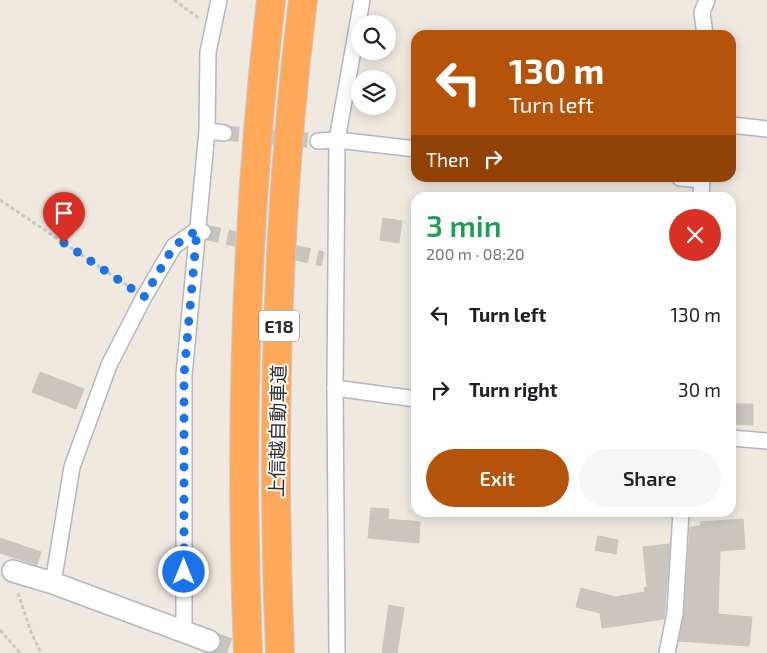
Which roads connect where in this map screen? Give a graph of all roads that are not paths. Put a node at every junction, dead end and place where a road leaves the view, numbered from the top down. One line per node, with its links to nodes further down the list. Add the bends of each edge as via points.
1 (219, 0): 9 (street, via 208,52)
2 (271, 0): 24 (highway, 上信越自動車道 / E18, via 259,127 247,329 244,516)
3 (303, 0): 25 (highway, 上信越自動車道 / E18, via 289,130 279,331 276,516)
4 (362, 0): 11 (street)
5 (706, 0): 6 (street, via 702,12)
6 (704, 30)
7 (736, 126): 8 (street)
8 (767, 129)
9 (207, 131): 10 (street); 14 (street)
10 (224, 133)
11 (337, 140): 12 (street); 13 (street); 15 (street, via 329,261)
12 (318, 142)
13 (411, 148)
14 (201, 231): 21 (street, via 174,246 109,365 72,467); 22 (street, via 184,375)
15 (335, 388): 16 (street); 26 (street)
16 (411, 397)
17 (736, 438): 18 (street)
18 (767, 441)
19 (681, 517): 27 (street, via 676,613)
20 (6, 569): 21 (street)
21 (53, 583): 22 (street)
22 (184, 631): 23 (street)
23 (209, 641)
24 (248, 653)
25 (280, 653)
26 (337, 653)
27 (666, 653)

